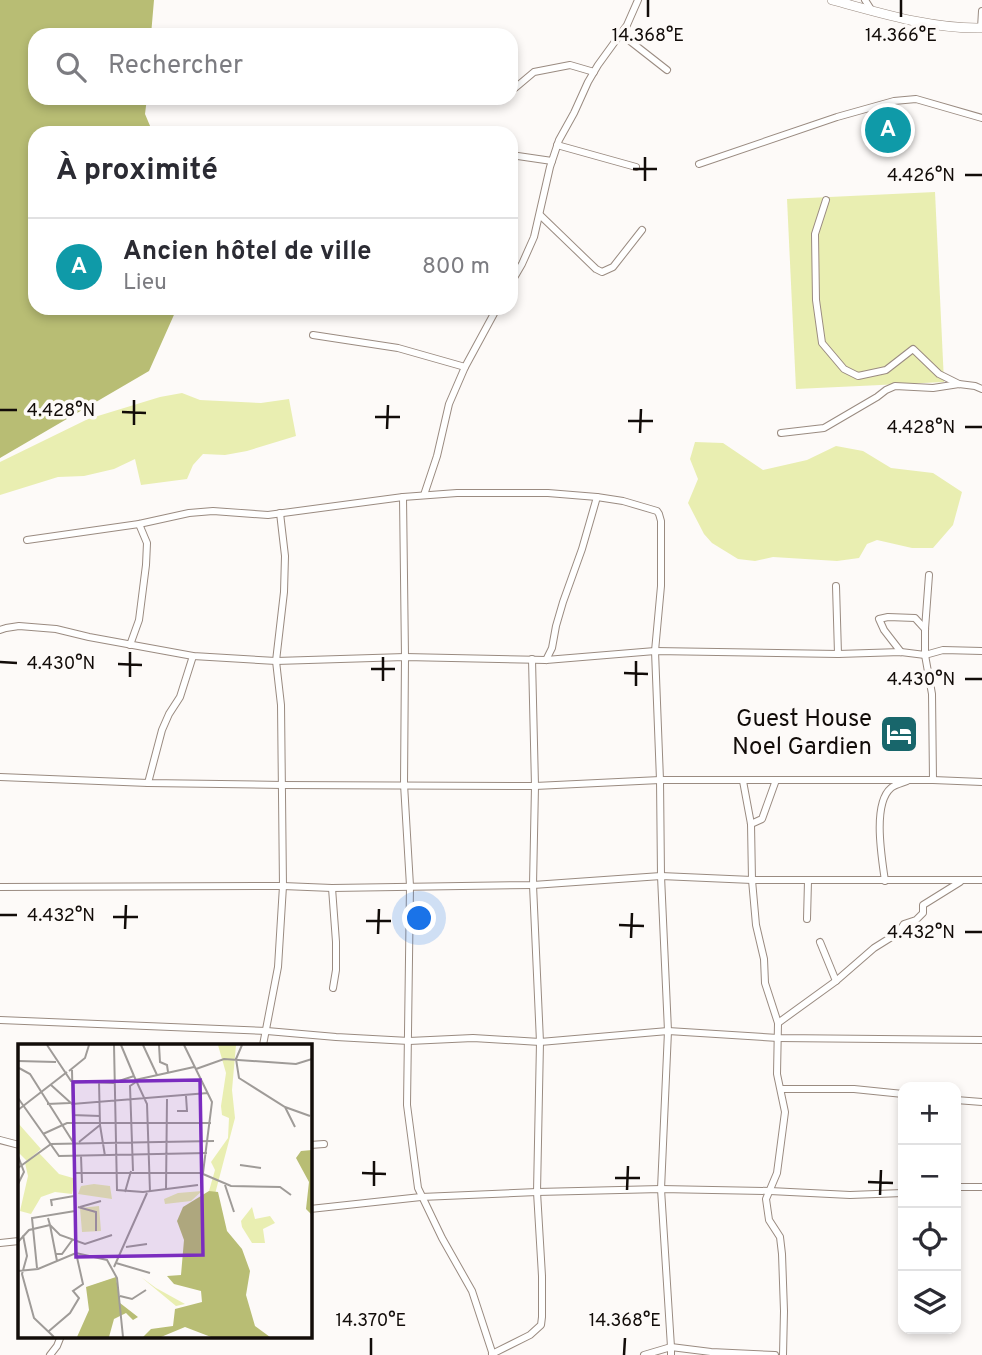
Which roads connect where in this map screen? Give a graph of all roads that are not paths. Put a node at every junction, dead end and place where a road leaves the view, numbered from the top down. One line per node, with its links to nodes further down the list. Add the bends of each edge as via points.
1 (638, 0): 7 (street)
2 (832, 0): 4 (main road)
3 (865, 0): 4 (street)
4 (872, 11): 6 (main road)
5 (982, 11): 6 (street)
6 (981, 28)
7 (621, 34): 8 (street); 9 (street)
8 (667, 70)
9 (594, 72): 10 (street, via 570,65 558,67 534,72); 12 (street)
10 (518, 85)
11 (982, 118): 15 (street, via 916,99 894,101)
12 (557, 145): 14 (street); 16 (street)
13 (518, 156): 14 (street)
14 (552, 161): 18 (street)
15 (699, 164)
16 (636, 167)
17 (826, 200): 24 (street, via 816,234 816,300 827,350 844,369 858,376 886,370 913,349 939,374)
18 (540, 215): 19 (street, via 602,272 613,267); 20 (street)
19 (642, 230)
20 (518, 271)
21 (493, 315): 23 (street)
22 (313, 335): 23 (street, via 398,348)
23 (465, 367): 27 (street, via 445,415)
24 (959, 384): 25 (street); 26 (street, via 891,387 824,428)
25 (982, 388)
26 (781, 433)
27 (424, 495): 28 (street); 29 (street)
28 (403, 497): 30 (street); 44 (street)
29 (597, 497): 38 (street, via 659,514 661,586); 46 (street)
30 (280, 513): 31 (street, via 213,511); 47 (street, via 285,556)
31 (139, 524): 32 (street); 37 (street, via 147,543 146,565 139,620)
32 (27, 540)
33 (929, 575): 35 (street)
34 (836, 586): 41 (street)
35 (925, 629): 40 (street, via 915,618 879,619); 42 (street)
36 (0, 630): 37 (street, via 19,626 56,629)
37 (130, 645): 43 (street)
38 (655, 651): 41 (street); 46 (street); 49 (street)
39 (982, 651): 42 (street)
40 (901, 652): 41 (street); 42 (street)
41 (838, 654)
42 (925, 654): 52 (street, via 932,694)
43 (193, 656): 47 (street); 54 (street, via 180,697 162,730)
44 (405, 657): 45 (street); 47 (street); 57 (street)
45 (531, 659): 46 (street); 58 (street)
46 (546, 660)
47 (276, 662): 56 (street)
48 (0, 777): 54 (street)
49 (660, 780): 53 (street); 58 (street); 60 (street)
50 (776, 780): 51 (street); 53 (street); 59 (street, via 762,820)
51 (910, 780): 52 (street); 64 (street, via 891,788 881,804)
52 (933, 780): 55 (street)
53 (743, 781): 59 (street)
54 (148, 782): 56 (street)
55 (982, 782)
56 (283, 785): 57 (street); 67 (street)
57 (404, 785): 58 (street); 68 (street)
58 (535, 786): 66 (street)
59 (751, 824): 61 (street)
60 (661, 877): 61 (street); 66 (street); 78 (street)
61 (752, 880): 63 (street); 76 (street, via 765,983)
62 (982, 880): 65 (street)
63 (808, 881): 64 (street); 71 (street)
64 (885, 881): 65 (street)
65 (961, 881): 73 (street, via 923,905 916,920 904,923 898,933)
66 (533, 885): 68 (street); 82 (street)
67 (282, 886): 69 (street); 70 (street); 77 (street, via 278,967)
68 (410, 886): 70 (street); 81 (street)
69 (0, 887)
70 (332, 888): 74 (street)
71 (807, 919)
72 (820, 942): 73 (street)
73 (836, 981): 76 (street)
74 (333, 988)
75 (0, 1020): 77 (street)
76 (778, 1024): 79 (street)
77 (267, 1031): 81 (street); 83 (street)
78 (668, 1031): 79 (street); 82 (street); 94 (street)
79 (778, 1038): 80 (street); 84 (street)
80 (982, 1040)
81 (409, 1041): 82 (street); 98 (street, via 407,1105)
82 (540, 1042): 96 (street)
83 (262, 1044)
84 (780, 1089): 85 (street); 95 (street, via 785,1112 777,1173)
85 (898, 1093)
86 (961, 1100): 87 (street)
87 (982, 1101)
88 (0, 1140): 91 (street)
89 (312, 1144): 90 (street)
90 (324, 1144)
91 (18, 1145)
92 (982, 1186): 93 (street)
93 (961, 1187)
94 (661, 1189): 95 (street); 96 (street); 103 (street)
95 (770, 1191): 97 (street); 109 (street, via 766,1199 769,1220 780,1237 782,1254)
96 (537, 1192): 98 (street); 104 (street, via 541,1325)
97 (898, 1193)
98 (421, 1197): 99 (street); 104 (street, via 472,1291)
99 (312, 1209)
100 (18, 1241): 101 (street)
101 (0, 1243)
102 (60, 1338): 105 (street)
103 (671, 1347): 106 (street); 107 (street); 108 (street)
104 (493, 1354)
105 (50, 1355)
106 (644, 1355)
107 (670, 1355)
108 (775, 1355)
109 (783, 1355)

